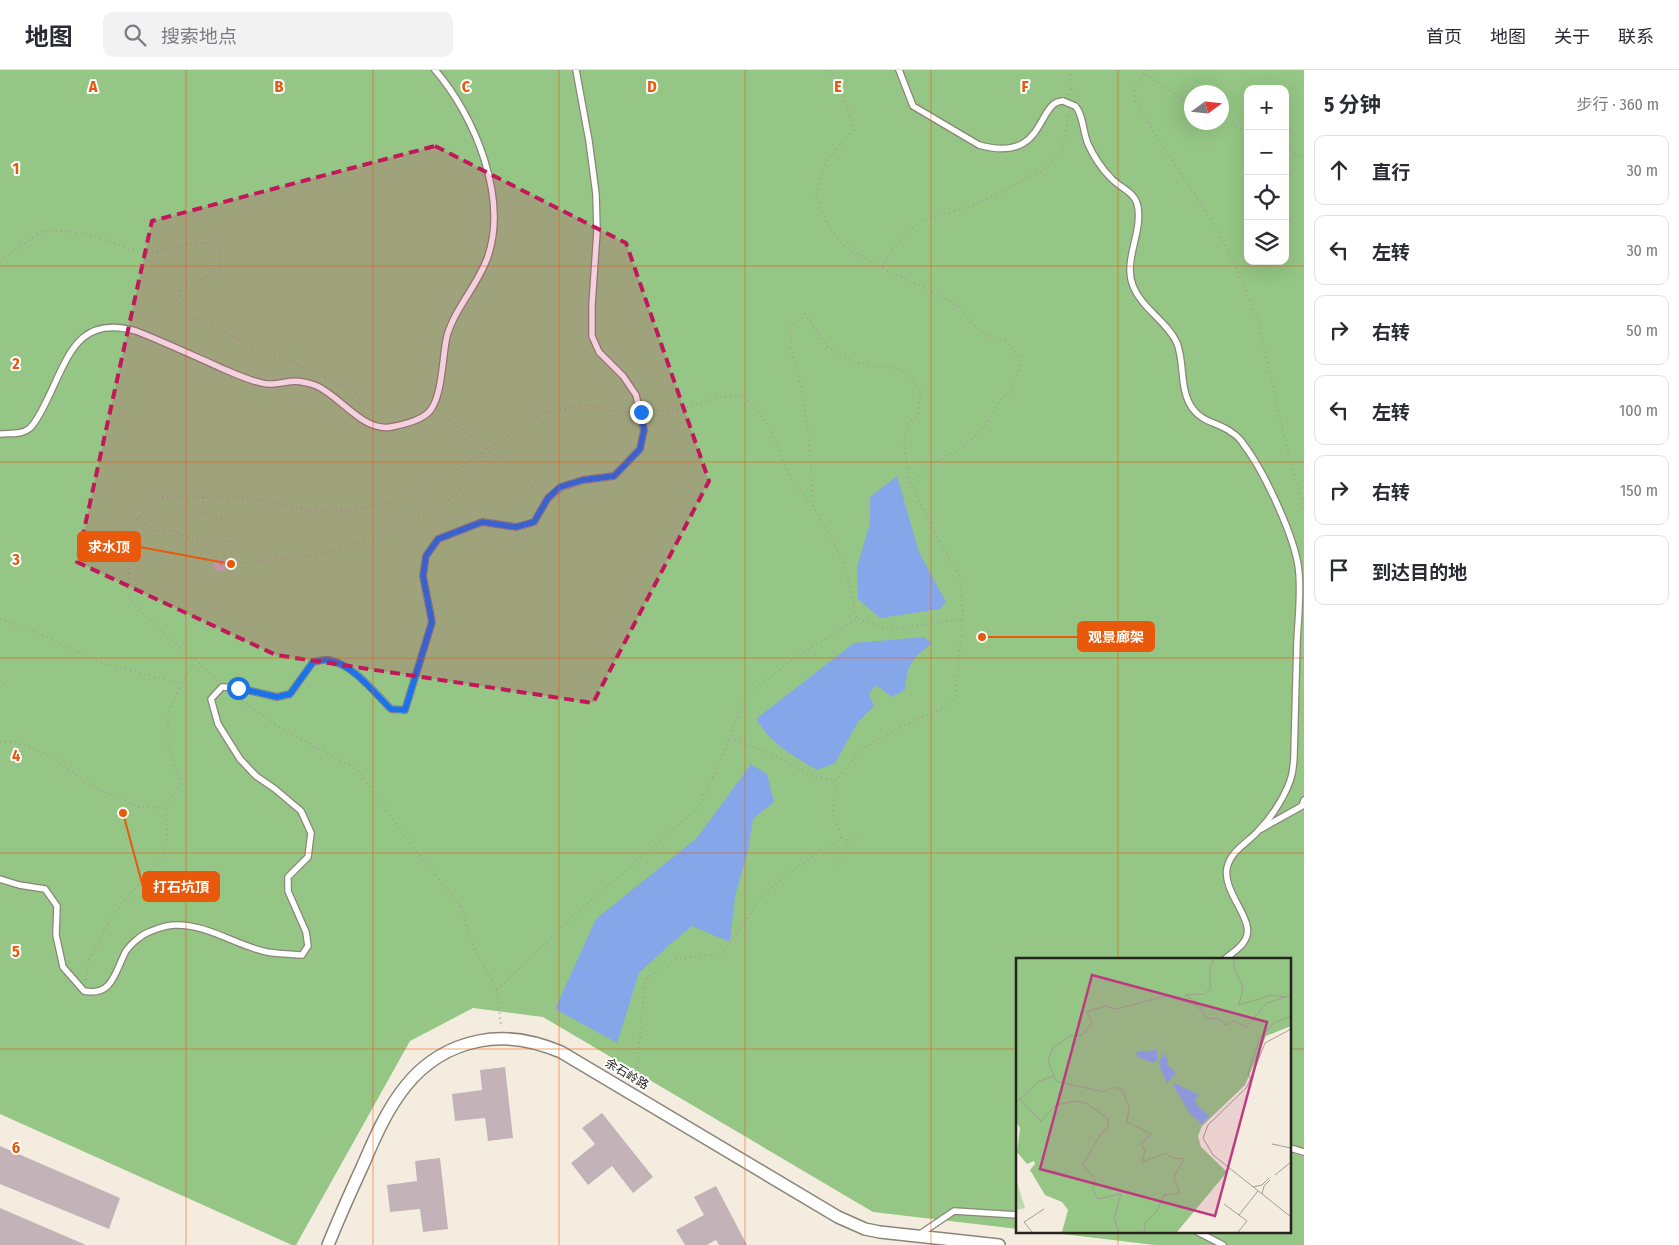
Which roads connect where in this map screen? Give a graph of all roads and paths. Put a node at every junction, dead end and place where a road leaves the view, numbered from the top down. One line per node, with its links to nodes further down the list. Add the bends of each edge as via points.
1 (435, 70): 17 (lane, via 462,107 477,138 492,195 494,232 481,273 450,326)
2 (576, 70): 23 (lane, via 596,194 592,336 598,352 623,376 636,395 644,430 640,449 614,476 560,487)
3 (829, 70): 16 (path, via 844,94 853,130 826,161 816,194 830,229 842,244)
4 (899, 70): 8 (lane, via 913,106 979,145 991,148 1013,148 1023,144 1052,104)
5 (1071, 70): 8 (path)
6 (1147, 70): 7 (path)
7 (1145, 74): 9 (path); 25 (path, via 1134,87 1135,99 1216,228 1258,320)
8 (1066, 100): 10 (lane, bridge)
9 (1184, 101)
10 (1072, 107): 16 (path, via 1060,153 1042,171 974,205 922,221 892,250); 41 (lane, via 1080,114 1087,144 1098,163 1130,193 1137,204 1139,215 1130,263 1133,286 1144,305 1176,342 1187,398 1198,415 1231,431 1245,446 1262,474 1288,531 1298,566 1292,774 1287,790)
11 (1229, 124): 12 (path)
12 (1244, 130)
13 (1289, 150): 14 (path)
14 (1304, 157)
15 (0, 261): 18 (path, via 41,232 85,234 143,254 194,242 209,243 221,253 219,269 185,284 176,300 194,318 352,391)
16 (882, 267): 21 (path, via 960,307 986,335 1005,341 1018,355 1021,367 1012,388 999,402 988,423 964,446)
17 (434, 406): 18 (lane, via 422,417); 20 (path)
18 (391, 427): 19 (lane, via 368,423 315,385 296,382 263,384 136,331 106,326 89,332 76,344 29,428)
19 (0, 434)
20 (487, 450): 23 (path); 28 (path, via 467,482 445,505 384,535 324,554)
21 (910, 482): 24 (path, via 904,445 907,425 918,414 921,389 904,372 856,362 828,348 805,314 790,328 790,338 808,432); 31 (path, via 960,577)
22 (204, 497): 28 (path, via 203,513 221,519 231,534)
23 (548, 498): 49 (lane, via 534,522 516,527 482,522 438,539 426,556 423,576 432,622 405,710 391,709 361,678 328,660 313,662 290,694 277,697 222,687 211,699 218,724 240,759 256,776 301,811 311,833 308,857 288,877 288,891 306,932 308,946 302,955 267,952 205,929 174,925 147,932 127,949 115,976 104,990)
24 (813, 506)
25 (1304, 510)
26 (138, 518): 28 (path, via 156,531 173,530 202,540)
27 (844, 562): 30 (path)
28 (221, 565)
29 (0, 619): 34 (path, via 97,661)
30 (857, 619): 31 (path, via 892,629); 36 (path, via 792,660 754,689 739,711)
31 (963, 619): 38 (path, via 955,697 949,705 862,749)
32 (197, 661): 34 (path)
33 (0, 680): 35 (path, via 4,683)
34 (180, 684): 40 (path, via 168,714 168,745 182,784)
35 (0, 685)
36 (729, 738): 38 (path, via 774,754 810,776); 48 (path, via 696,810 582,908)
37 (0, 742): 40 (path, via 16,742 50,756 88,784 140,807)
38 (836, 780): 42 (path, via 833,816)
39 (1304, 800): 41 (lane, via 1302,806)
40 (166, 808): 49 (path, via 164,854 114,914 90,960)
41 (1259, 830): 47 (lane, via 1237,849 1227,868 1228,886 1248,932 1242,944)
42 (842, 837): 44 (path); 50 (path, via 762,896 722,953 676,959 645,980)
43 (861, 837): 44 (path)
44 (849, 842): 45 (path)
45 (837, 866)
46 (0, 879): 49 (lane, via 45,889 56,906 56,935 63,967)
47 (1226, 958)
48 (496, 990)
49 (84, 992)
50 (636, 1095): 53 (street, 余石岭路, via 838,1217 865,1228); 54 (street, 余石岭路, via 561,1052 532,1042 487,1040 456,1047 416,1074 395,1100)
51 (1016, 1215): 53 (lane, via 954,1211)
52 (1198, 1232): 56 (lane)
53 (918, 1236): 55 (street, 余石岭路)
54 (328, 1245)
55 (999, 1245)
56 (1223, 1245)

